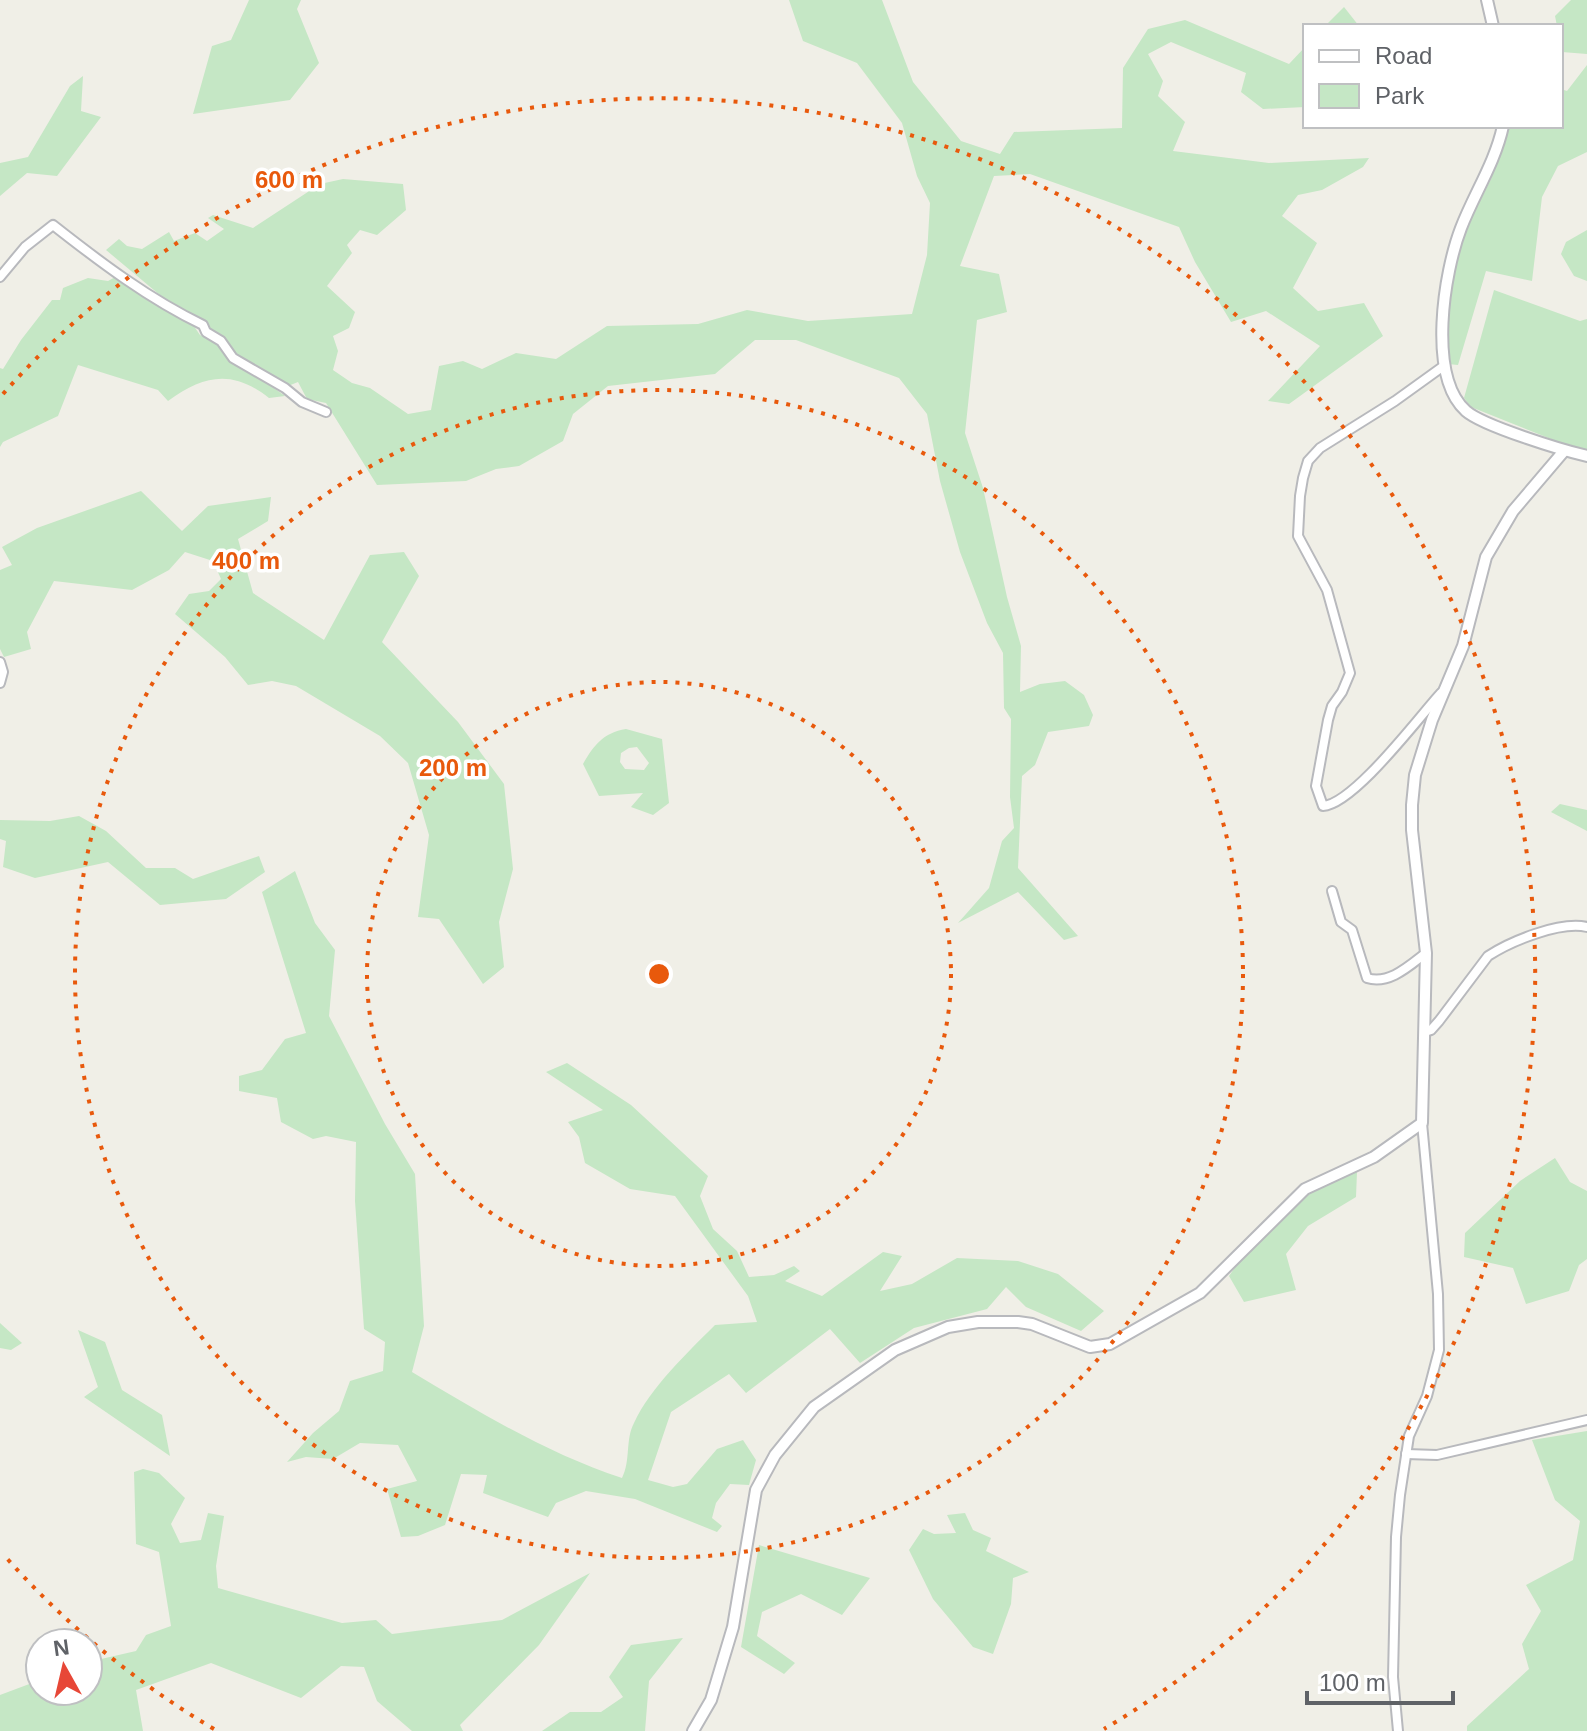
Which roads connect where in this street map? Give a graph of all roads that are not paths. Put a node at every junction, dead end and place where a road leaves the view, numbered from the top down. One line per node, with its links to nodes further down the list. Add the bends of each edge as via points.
1 (1487, 0): 2 (street)
2 (1493, 24)
3 (1502, 128): 5 (street, via 1448,269)
4 (0, 277): 6 (street, via 53,225 147,293 203,325 233,358)
5 (1445, 365): 7 (street, via 1465,411); 11 (street, via 1320,448 1308,461 1303,478 1298,536 1327,590 1350,673 1328,720 1316,786 1323,806 1380,764)
6 (326, 412)
7 (1564, 451): 8 (street); 11 (street, via 1495,537 1463,646)
8 (1587, 456)
9 (0, 662): 10 (street)
10 (0, 683)
11 (1444, 690): 14 (street, via 1422,748 1413,791 1412,830)
12 (1332, 891): 14 (street, via 1367,978 1393,976)
13 (1587, 927): 15 (street, via 1548,931 1499,948)
14 (1426, 953): 15 (street)
15 (1425, 1032): 16 (street)
16 (1422, 1123): 18 (street, via 1439,1350); 19 (street, via 1374,1157 1305,1189 1200,1293 1110,1344 1090,1347 1018,1322 948,1327 895,1350 814,1407 775,1455 756,1490 733,1627 708,1705)
17 (1587, 1420): 18 (street, via 1447,1454)
18 (1406, 1454): 20 (street, via 1396,1537 1393,1677)
19 (693, 1731)
20 (1398, 1731)

